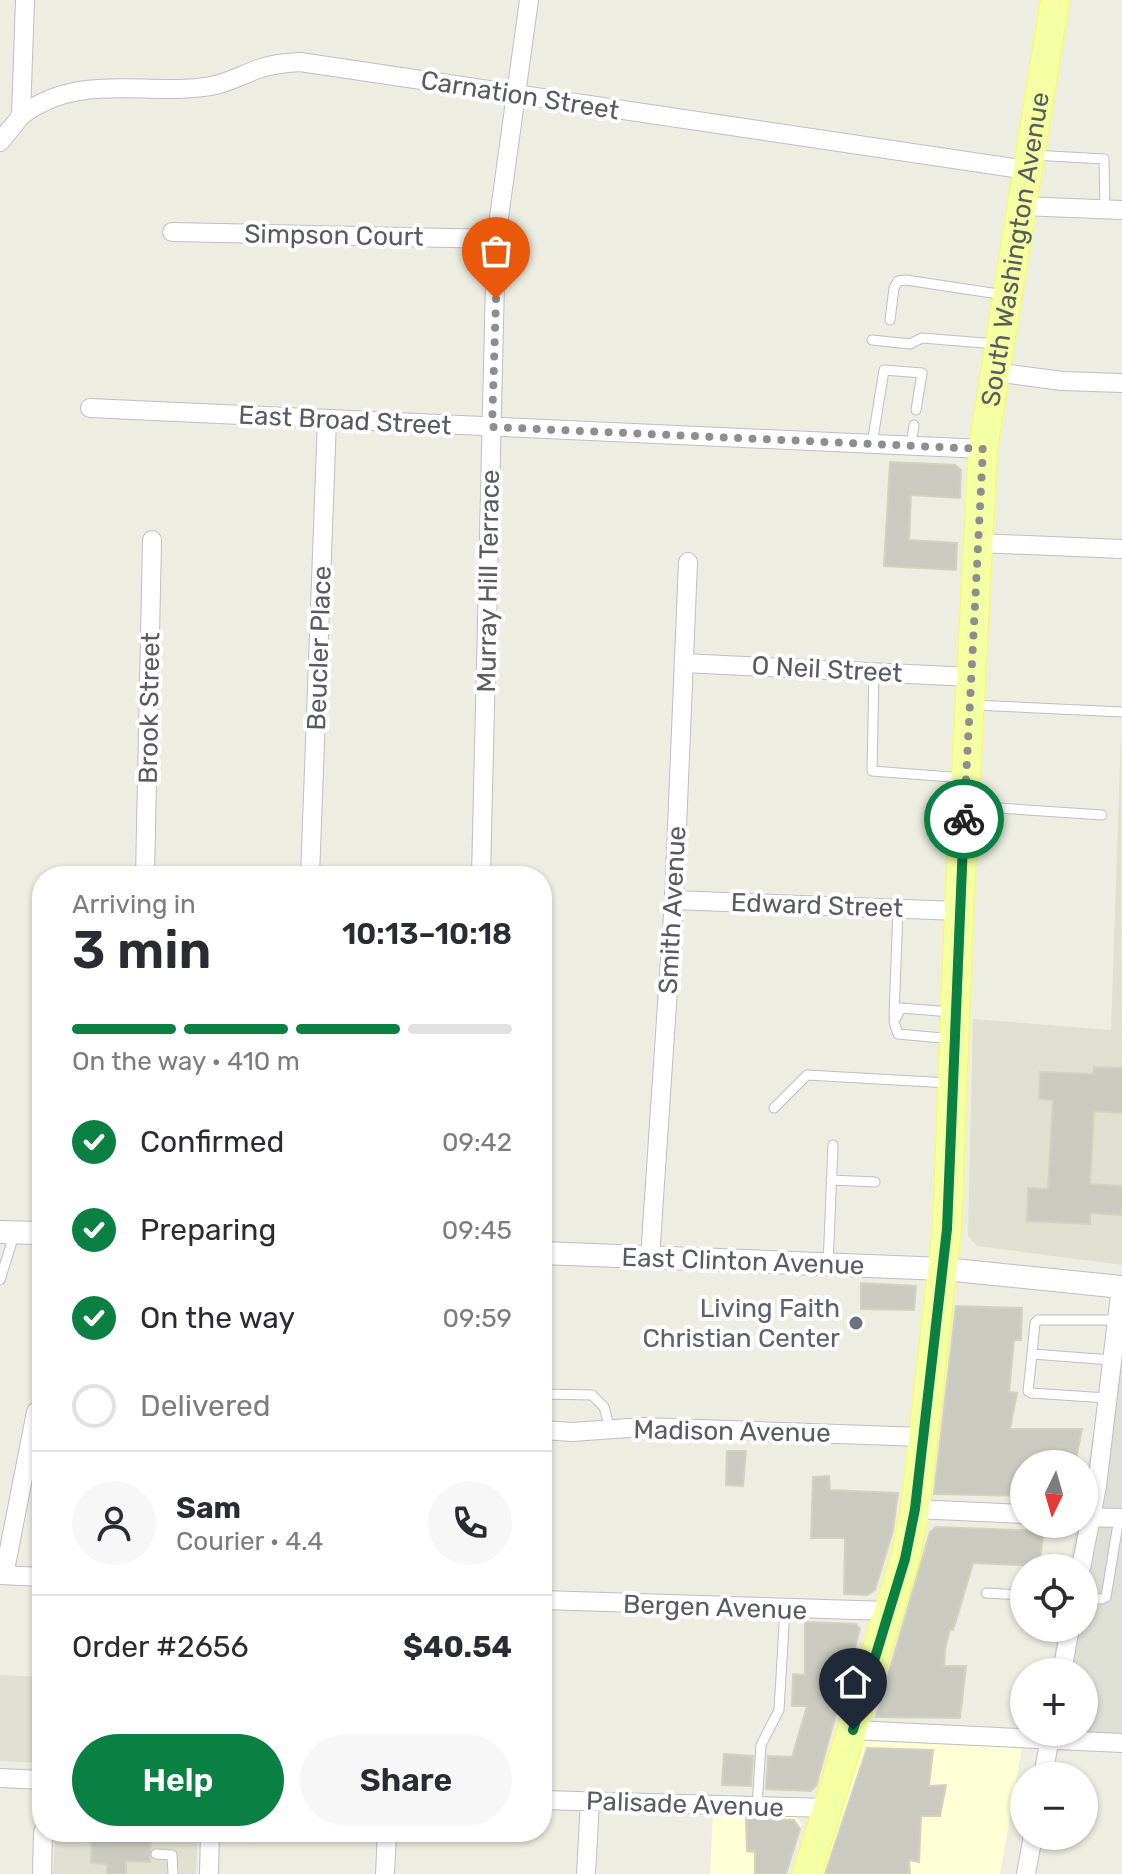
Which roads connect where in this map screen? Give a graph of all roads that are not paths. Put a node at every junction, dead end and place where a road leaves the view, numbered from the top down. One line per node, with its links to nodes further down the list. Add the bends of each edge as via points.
1 (25, 0): 5 (street)
2 (529, 0): 4 (street, Murray Hill Terrace)
3 (1054, 0): 7 (main road, South Washington Avenue)
4 (515, 95): 5 (street, Carnation Street, via 300,62 277,63 213,86 68,91); 7 (street, Carnation Street); 11 (street, Murray Hill Terrace)
5 (21, 116): 6 (street)
6 (0, 142)
7 (1028, 162): 8 (main road, South Washington Avenue); 9 (lane, via 1104,159)
8 (1021, 206): 9 (street); 12 (main road, South Washington Avenue)
9 (1113, 210)
10 (172, 232): 11 (street, Simpson Court)
11 (496, 239): 21 (street, Murray Hill Terrace)
12 (1007, 295): 13 (lane, via 898,281); 15 (main road, South Washington Avenue)
13 (890, 320)
14 (872, 340): 15 (lane, via 910,344 922,338)
15 (997, 358): 16 (street, via 1062,381); 24 (main road, South Washington Avenue)
16 (1122, 383)
17 (90, 408): 19 (street, East Broad Street)
18 (916, 410): 22 (lane, via 922,373 884,370)
19 (327, 420): 21 (street, East Broad Street); 36 (street, Beucler Place)
20 (914, 425): 23 (lane)
21 (492, 427): 22 (street, East Broad Street); 37 (street, Murray Hill Terrace)
22 (872, 444): 23 (street, East Broad Street)
23 (911, 446): 24 (street, East Broad Street)
24 (983, 449): 26 (main road, South Washington Avenue)
25 (152, 540): 35 (street, Brook Street)
26 (978, 543): 27 (street); 31 (main road, South Washington Avenue)
27 (1122, 549)
28 (688, 562): 29 (street, Smith Avenue)
29 (684, 663): 30 (street, O Neil Street); 38 (street, Smith Avenue)
30 (874, 671): 31 (street, O Neil Street); 33 (lane, via 872,771)
31 (970, 691): 32 (lane); 33 (main road, South Washington Avenue)
32 (1122, 712)
33 (966, 792): 34 (lane); 40 (main road, South Washington Avenue)
34 (1102, 815)
35 (145, 866)
36 (310, 866)
37 (481, 866)
38 (674, 900): 39 (street, Edward Street); 51 (street, Smith Avenue)
39 (898, 908): 40 (street, Edward Street); 41 (lane)
40 (959, 911): 42 (main road, South Washington Avenue)
41 (894, 1022): 42 (lane, via 898,1034); 42 (lane, via 901,1008)
42 (954, 1026): 43 (main road, South Washington Avenue)
43 (952, 1083): 44 (lane, via 807,1075); 53 (main road, South Washington Avenue)
44 (774, 1108)
45 (833, 1145): 46 (lane)
46 (831, 1180): 47 (lane); 52 (lane)
47 (875, 1182)
48 (8, 1232): 49 (street); 54 (lane)
49 (32, 1233)
50 (552, 1253): 51 (street, East Clinton Avenue)
51 (650, 1258): 52 (street, East Clinton Avenue)
52 (828, 1265): 53 (street, East Clinton Avenue)
53 (944, 1269): 55 (street, East Clinton Avenue); 63 (main road, South Washington Avenue)
54 (0, 1280)
55 (1122, 1284): 56 (street)
56 (1116, 1320): 57 (lane, via 1038,1320); 58 (street)
57 (1032, 1354): 58 (lane); 60 (lane, via 1031,1393)
58 (1112, 1360): 60 (street)
59 (552, 1394): 61 (lane, via 592,1395 604,1407)
60 (1107, 1398): 65 (street)
61 (610, 1429): 62 (street, Madison Avenue); 63 (street, Madison Avenue)
62 (552, 1431)
63 (922, 1437): 66 (main road, South Washington Avenue)
64 (32, 1443): 70 (street)
65 (1098, 1452)
66 (915, 1509): 67 (street); 77 (main road, South Washington Avenue)
67 (1010, 1513)
68 (1098, 1517): 69 (street)
69 (1121, 1518): 74 (lane, via 1106,1597)
70 (2, 1575): 71 (street)
71 (32, 1576)
72 (986, 1593): 73 (lane)
73 (1010, 1594)
74 (1098, 1599)
75 (552, 1600): 76 (street, Bergen Avenue)
76 (785, 1609): 77 (street, Bergen Avenue); 86 (lane, via 779,1710 760,1751)
77 (888, 1611): 78 (main road, South Washington Avenue)
78 (853, 1730): 79 (street); 87 (main road, South Washington Avenue)
79 (1010, 1735)
80 (1098, 1741): 81 (street)
81 (1122, 1743)
82 (0, 1778): 83 (street)
83 (32, 1780)
84 (552, 1800): 85 (street, Palisade Avenue)
85 (590, 1801): 86 (street, Palisade Avenue); 97 (street)
86 (757, 1806): 87 (street, Palisade Avenue)
87 (829, 1808): 98 (main road, South Washington Avenue)
88 (43, 1842): 93 (street)
89 (210, 1842): 95 (street)
90 (387, 1842): 96 (street)
91 (1030, 1850): 99 (street)
92 (156, 1854): 94 (lane, via 172,1855)
93 (42, 1874)
94 (173, 1874)
95 (209, 1874)
96 (385, 1874)
97 (586, 1874)
98 (807, 1874)
99 (1026, 1874)

